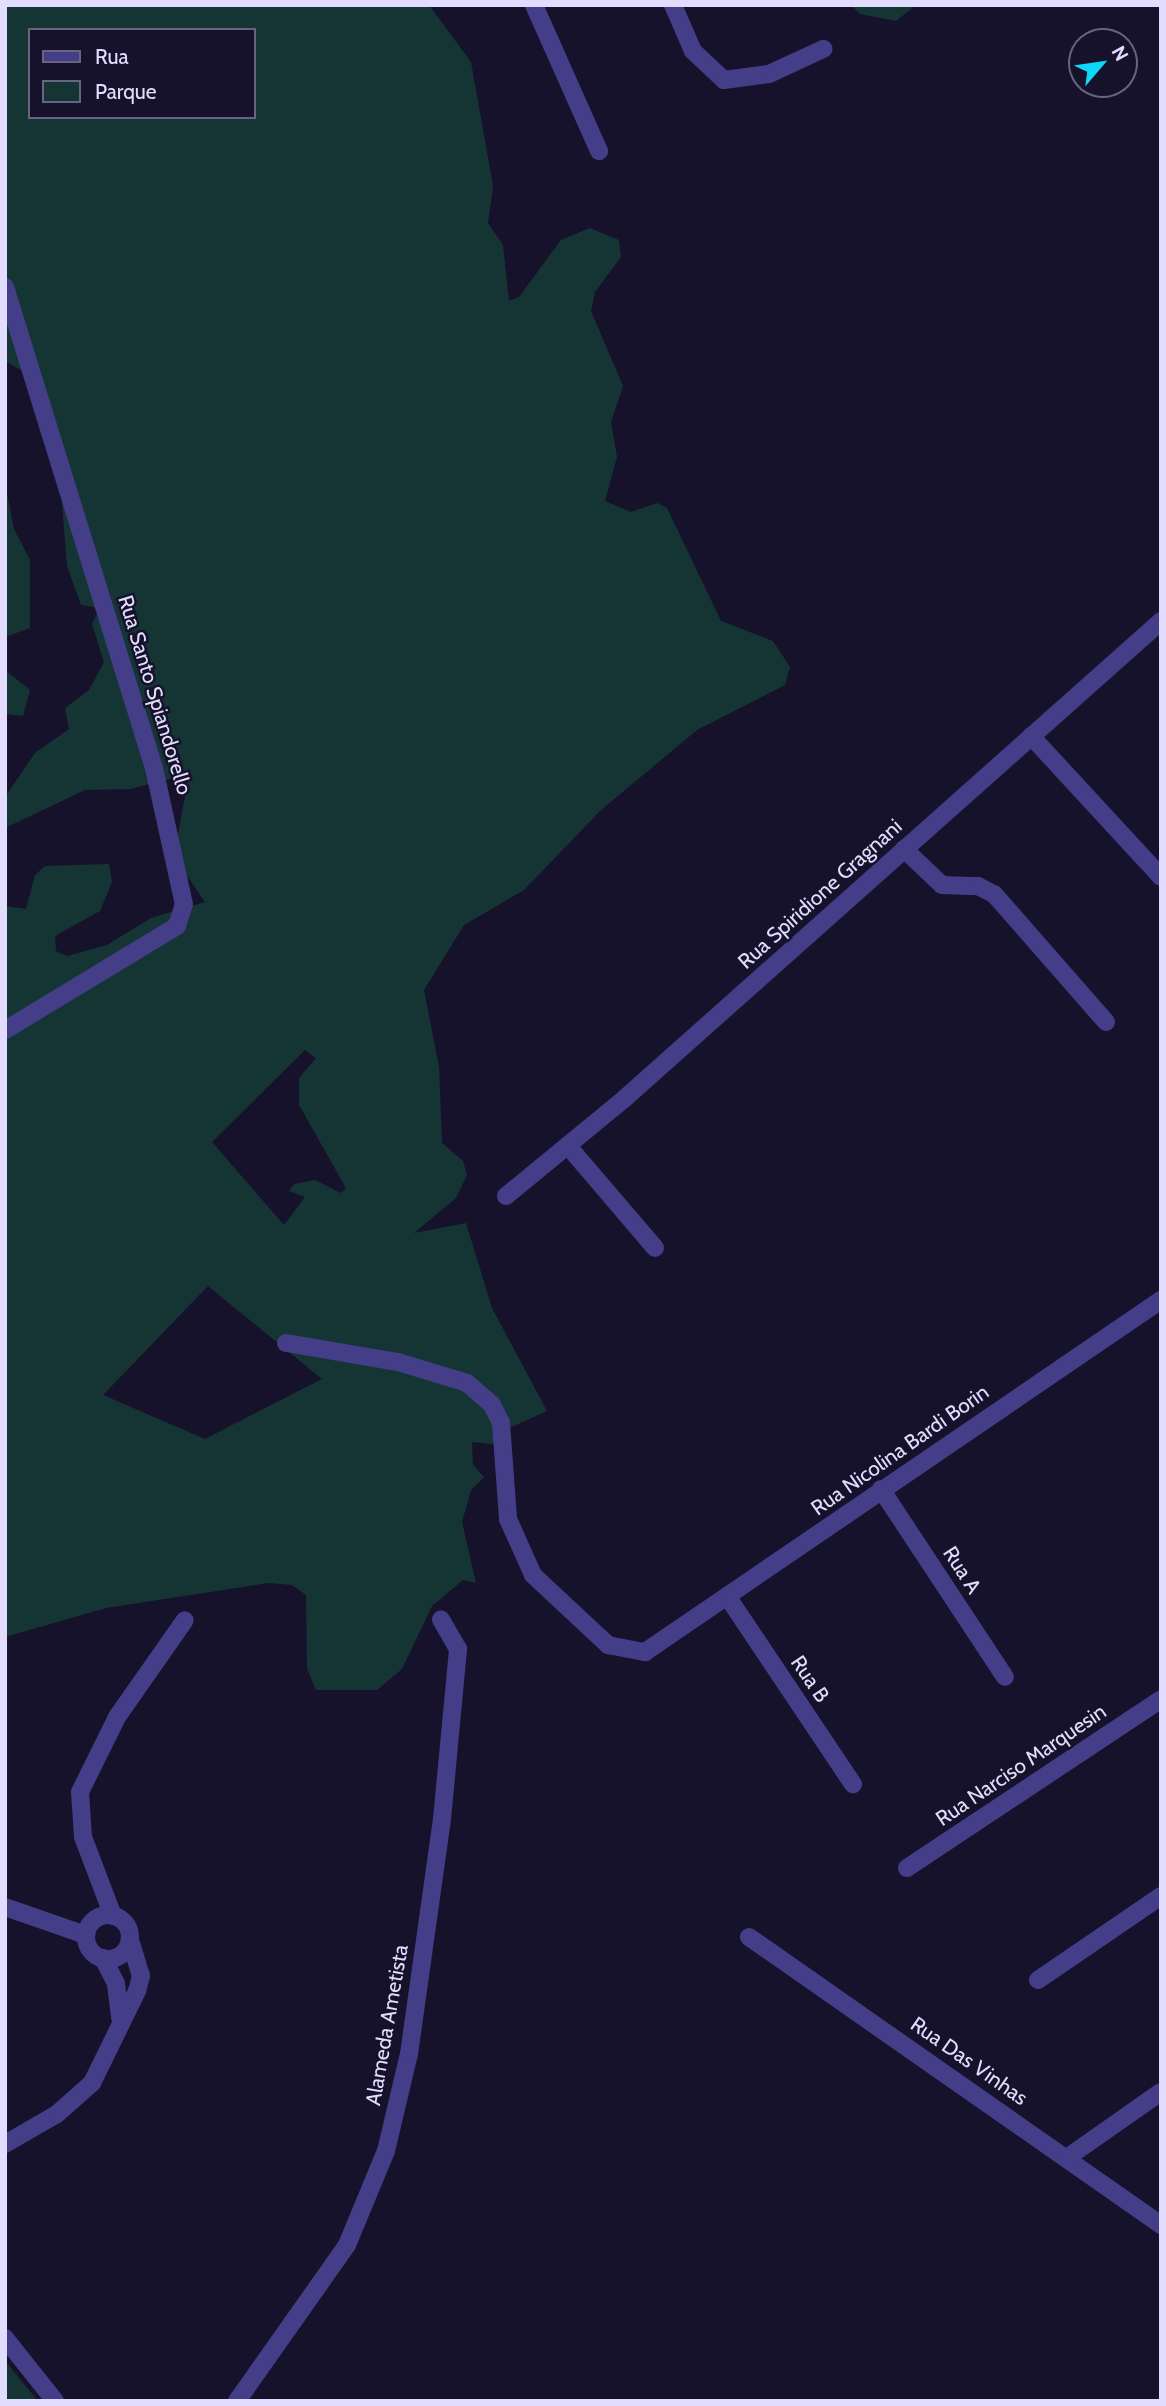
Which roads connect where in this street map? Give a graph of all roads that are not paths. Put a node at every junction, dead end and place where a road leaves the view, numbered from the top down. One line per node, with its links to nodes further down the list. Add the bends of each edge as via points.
1 (534, 5): 4 (street)
2 (673, 5): 3 (street, via 693,51 724,80 769,74)
3 (823, 49)
4 (599, 151)
5 (5, 287): 11 (street, Rua Santo Spiandorello, via 154,768 184,904 177,926)
6 (1161, 621): 7 (street, Rua Spiridione Gragnani)
7 (1031, 736): 8 (street, Rua Spiridione Gragnani); 9 (street)
8 (904, 849): 10 (street, via 942,885 978,886 994,894); 12 (street, Rua Spiridione Gragnani)
9 (1161, 877)
10 (1106, 1023)
11 (5, 1030)
12 (568, 1146): 13 (street, Rua Spiridione Gragnani); 14 (street)
13 (506, 1196)
14 (655, 1248)
15 (1161, 1300): 17 (street, Rua Nicolina Bardi Borin)
16 (286, 1343): 18 (street, Rua Nicolina Bardi Borin, via 398,1362 467,1383 492,1405 501,1423 508,1519 533,1575 608,1645 645,1652)
17 (881, 1489): 18 (street, Rua Nicolina Bardi Borin); 21 (street, Rua A)
18 (729, 1599): 23 (street, Rua B)
19 (185, 1619): 27 (street, via 117,1717 80,1792 83,1837)
20 (441, 1620): 40 (street, Alameda Ametista, via 458,1649 442,1819 409,2054 386,2151 347,2245)
21 (1005, 1676)
22 (1161, 1699): 24 (street, Rua Narciso Marquesin)
23 (853, 1784)
24 (907, 1868)
25 (1161, 1896): 32 (street)
26 (5, 1907): 28 (street)
27 (113, 1916): 28 (street, via 92,1922); 30 (street, via 125,1924)
28 (86, 1935): 31 (street, via 90,1950)
29 (749, 1937): 36 (street, Rua Das Vinhas)
30 (130, 1939): 31 (street, via 117,1956); 33 (street, via 141,1976)
31 (103, 1958): 33 (street, via 120,1998)
32 (1038, 1980)
33 (121, 2022): 35 (street, via 92,2083 76,2100)
34 (1161, 2092): 36 (street)
35 (5, 2144)
36 (1068, 2157): 37 (street, Rua Das Vinhas)
37 (1161, 2225)
38 (5, 2338): 39 (street)
39 (55, 2401)
40 (237, 2401)

